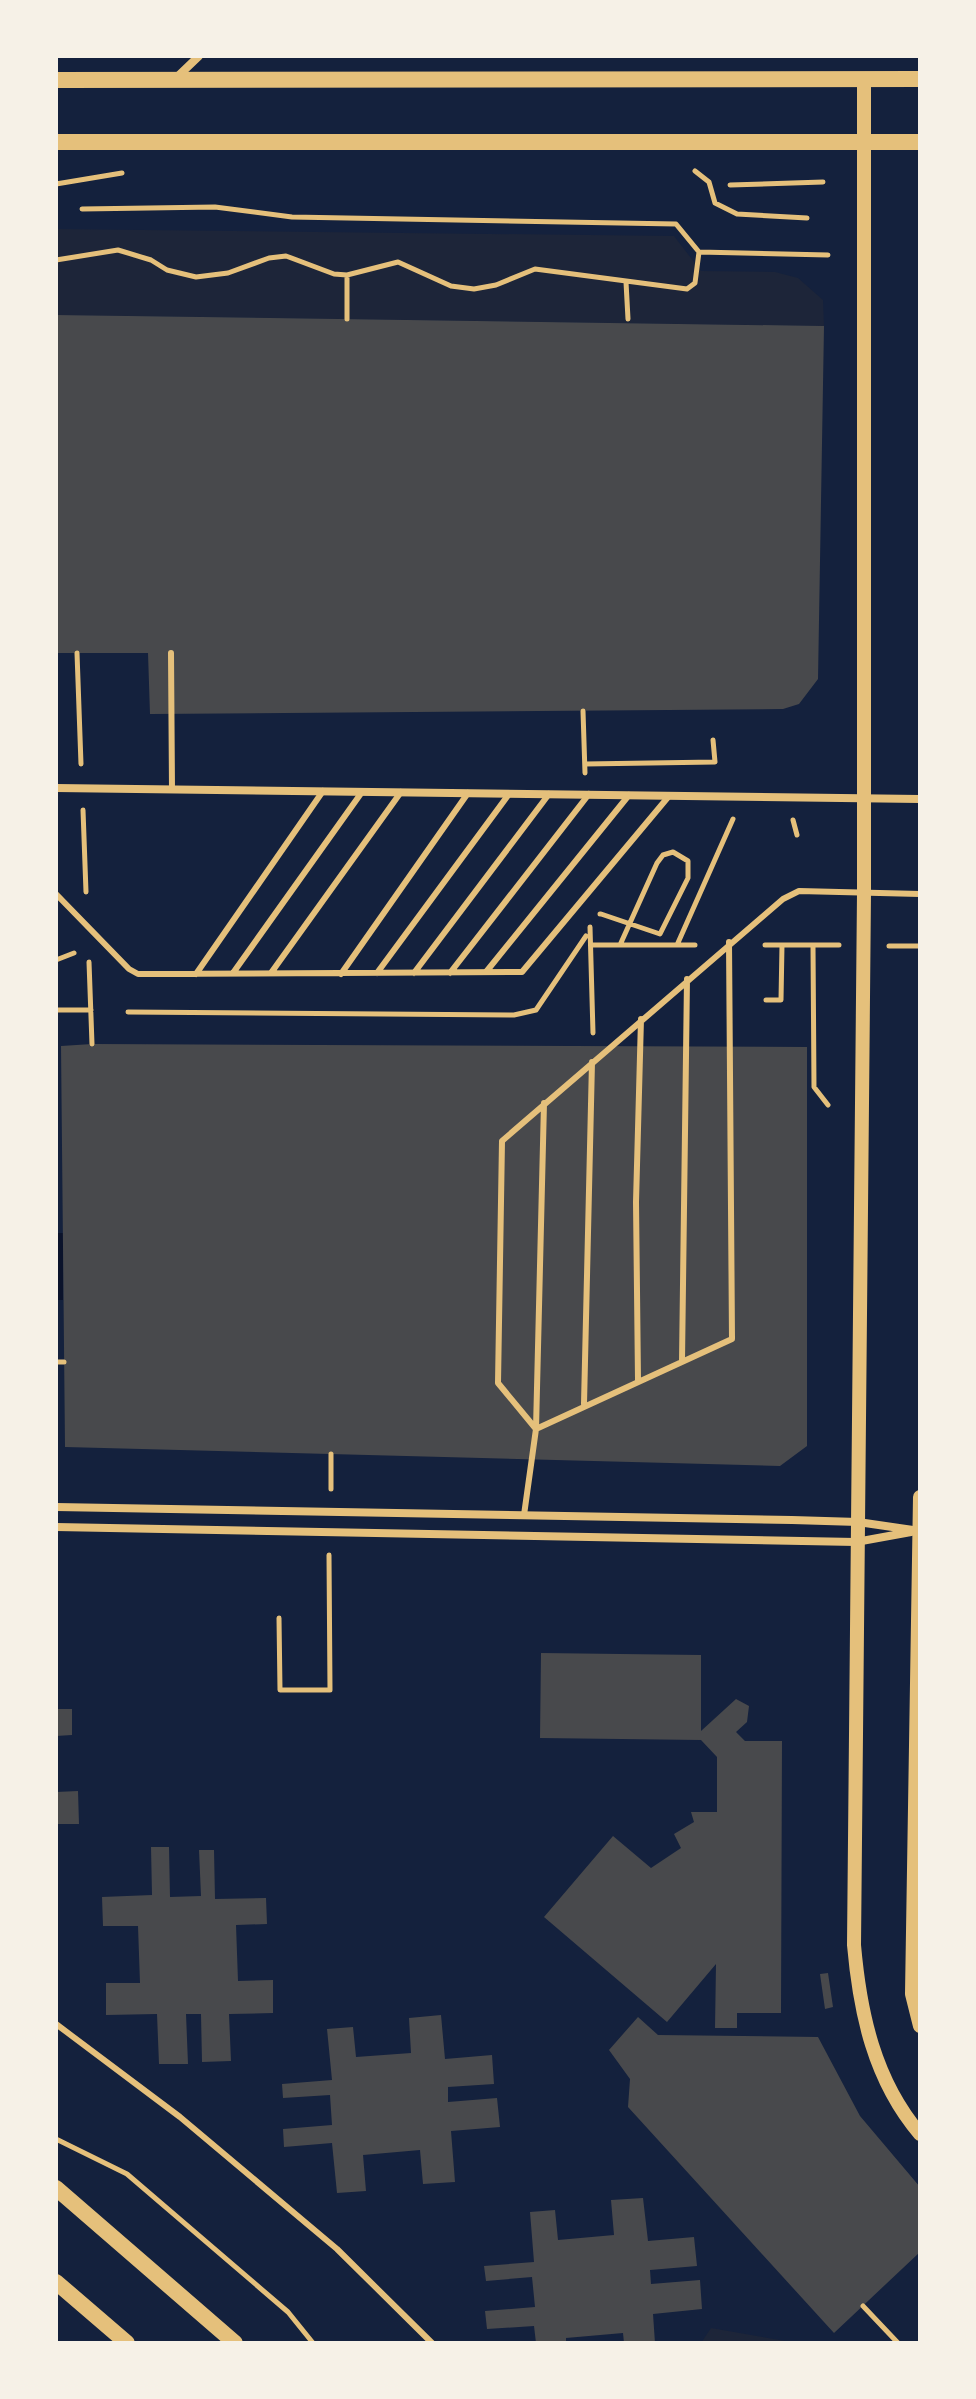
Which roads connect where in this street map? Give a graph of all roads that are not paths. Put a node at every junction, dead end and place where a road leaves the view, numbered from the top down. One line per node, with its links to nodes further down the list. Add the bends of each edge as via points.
1 (199, 56): 5 (street)
2 (864, 79): 3 (main road); 5 (main road); 7 (street)
3 (920, 79)
4 (56, 80): 5 (main road)
5 (171, 82)
6 (56, 142): 7 (main road)
7 (866, 142): 8 (main road); 21 (street)
8 (920, 142)
9 (171, 653): 11 (lane)
10 (56, 788): 11 (street)
11 (172, 789): 12 (street)
12 (323, 791): 13 (street); 33 (lane)
13 (362, 792): 14 (street); 28 (lane)
14 (401, 792): 15 (street); 29 (lane)
15 (469, 793): 16 (street); 34 (lane)
16 (509, 794): 17 (street); 30 (lane)
17 (549, 794): 18 (street); 31 (lane)
18 (589, 794): 19 (street); 32 (lane)
19 (629, 795): 20 (street); 27 (lane)
20 (670, 796): 21 (street); 27 (lane, via 522,972)
21 (863, 798): 22 (street); 23 (street)
22 (920, 799)
23 (864, 893): 25 (lane); 26 (lane, via 799,891); 46 (street)
24 (56, 894): 33 (lane, via 134,973)
25 (920, 894)
26 (729, 942): 35 (lane); 39 (lane, via 732,1339)
27 (486, 972): 32 (lane)
28 (233, 973): 29 (lane); 33 (lane)
29 (271, 973): 34 (lane)
30 (377, 973): 31 (lane); 34 (lane)
31 (414, 973): 32 (lane)
32 (450, 973)
33 (196, 974)
34 (341, 974)
35 (687, 979): 36 (lane); 39 (lane)
36 (641, 1019): 37 (lane); 40 (lane)
37 (592, 1062): 38 (lane); 41 (lane)
38 (544, 1103): 42 (lane); 42 (lane, via 502,1141 501,1156 498,1383)
39 (682, 1361): 40 (lane)
40 (638, 1380): 41 (lane)
41 (584, 1404): 42 (lane)
42 (536, 1429): 45 (lane)
43 (920, 1497): 48 (street)
44 (56, 1507): 45 (street)
45 (524, 1515): 46 (street)
46 (858, 1522): 48 (street); 49 (street)
47 (56, 1527): 49 (street)
48 (920, 1531): 49 (street); 51 (street, via 912,1994)
49 (856, 1542): 52 (street, via 854,1945 871,2046 888,2088)
50 (56, 2024): 57 (lane, via 180,2117 313,2229)
51 (920, 2026)
52 (920, 2134)
53 (56, 2188): 56 (main road)
54 (56, 2282): 55 (main road)
55 (127, 2343)
56 (235, 2343)
57 (432, 2343)

